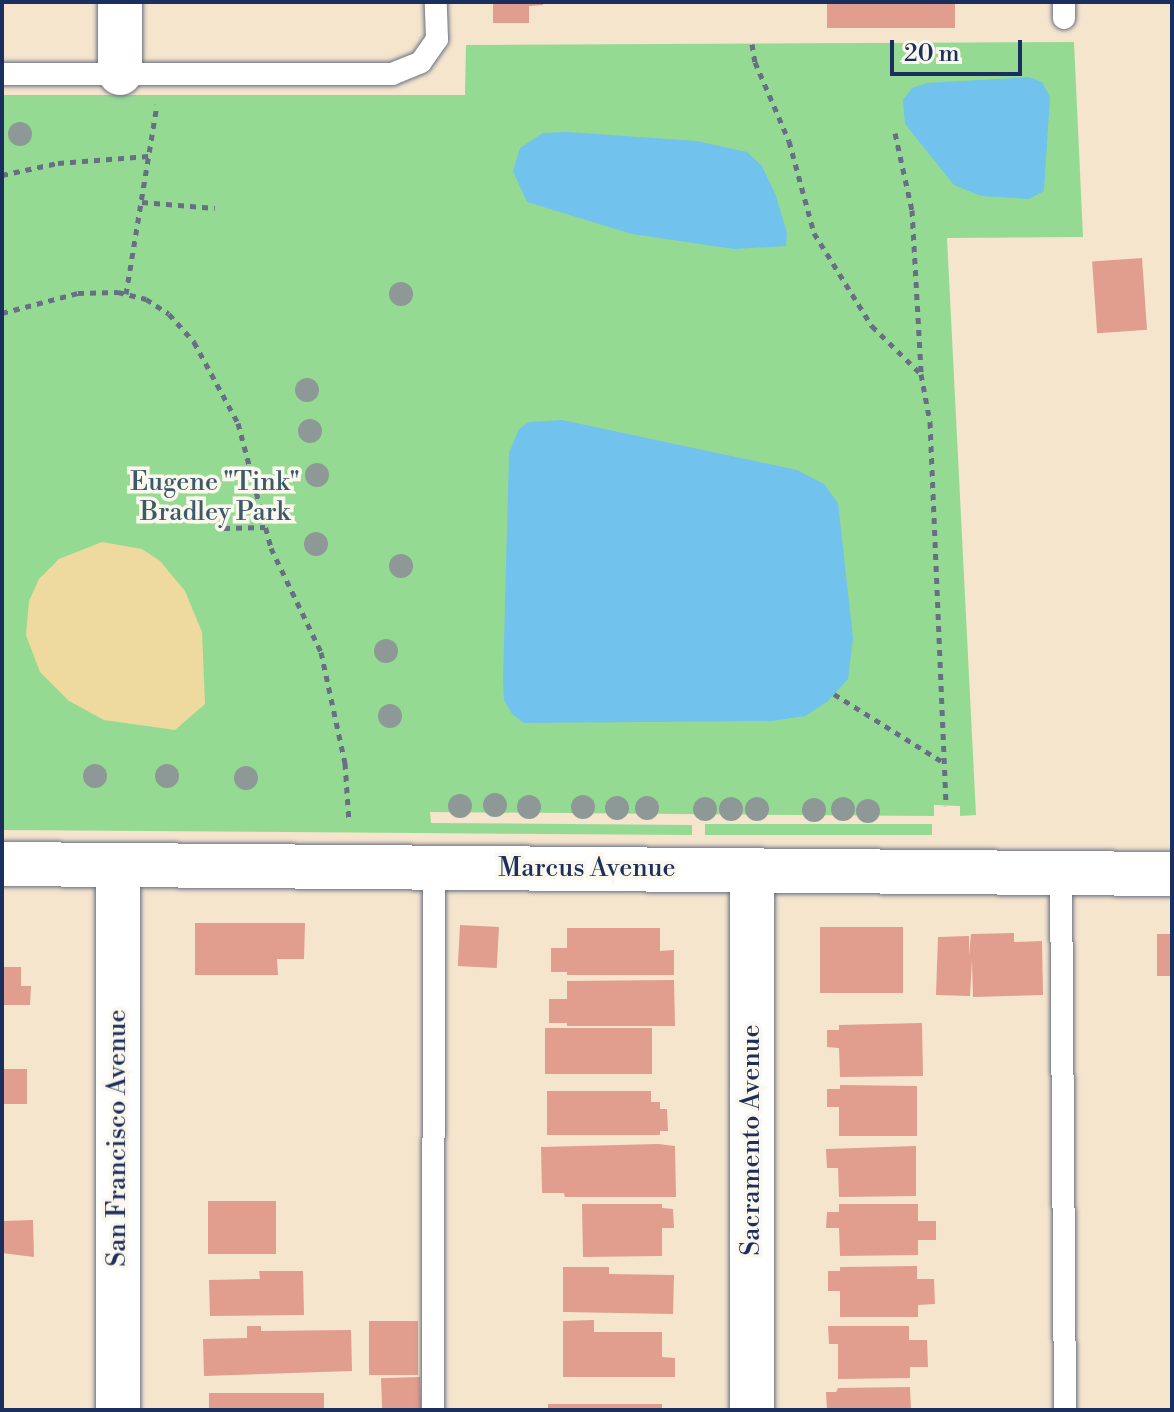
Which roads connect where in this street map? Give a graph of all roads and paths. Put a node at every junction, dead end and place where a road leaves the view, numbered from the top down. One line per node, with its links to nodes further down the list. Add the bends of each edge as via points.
1 (120, 2): 4 (street)
2 (436, 2): 4 (lane, via 437,39 421,62 392,74)
3 (752, 44): 13 (path, via 789,141 814,233 872,326)
4 (140, 73): 5 (lane); 7 (path)
5 (2, 74)
6 (895, 133): 13 (path, via 912,210)
7 (149, 156): 8 (path, via 58,163); 9 (path)
8 (2, 175)
9 (142, 202): 10 (path); 11 (path)
10 (215, 208)
11 (126, 294): 12 (path, via 78,293); 14 (path, via 169,314 216,378 238,423)
12 (2, 313)
13 (921, 374): 17 (path, via 930,422)
14 (265, 527): 15 (path); 21 (path, via 321,652 345,763)
15 (224, 528)
16 (834, 694): 17 (path)
17 (944, 762): 18 (path)
18 (946, 806)
19 (2, 864): 20 (street, Marcus Avenue)
20 (118, 866): 21 (street, Marcus Avenue); 26 (street, San Francisco Avenue)
21 (352, 867): 22 (street, Marcus Avenue)
22 (434, 868): 23 (street, Marcus Avenue); 27 (lane)
23 (752, 871): 24 (street, Marcus Avenue); 28 (street, Sacramento Avenue)
24 (1061, 873): 25 (street, Marcus Avenue); 29 (lane)
25 (1172, 874)
26 (118, 1410)
27 (433, 1410)
28 (752, 1410)
29 (1065, 1410)

